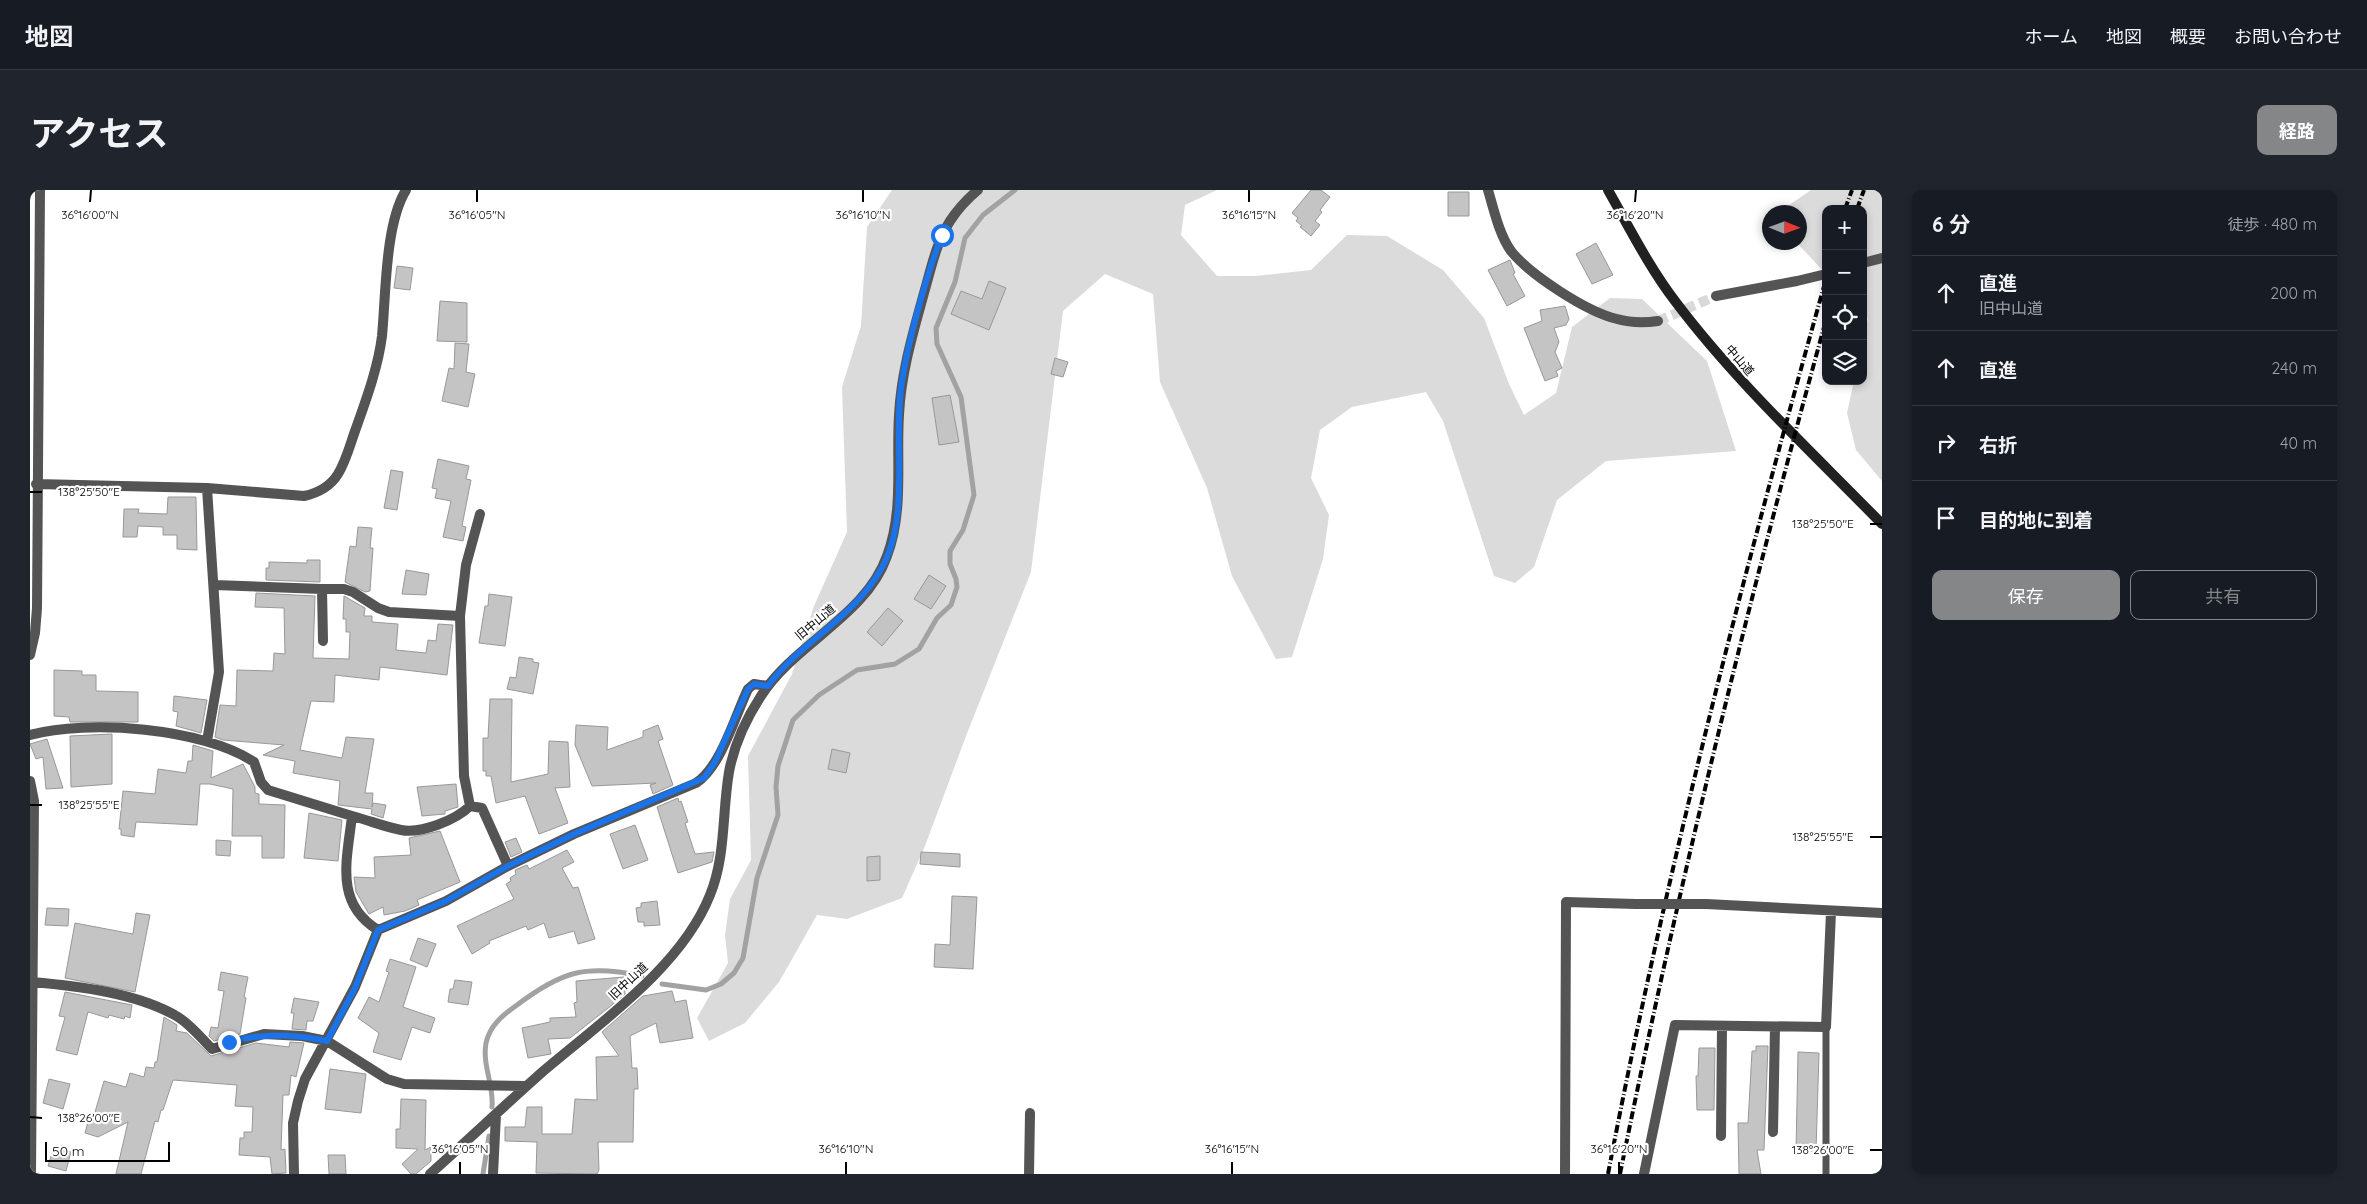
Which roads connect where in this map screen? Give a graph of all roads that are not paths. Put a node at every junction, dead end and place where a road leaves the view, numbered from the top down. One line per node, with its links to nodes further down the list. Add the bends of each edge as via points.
1 (40, 190): 11 (street)
2 (406, 190): 13 (street, via 400,200 392,235 376,364 338,474 318,493 304,496)
3 (978, 190): 21 (street, 旧中山道, via 965,201 942,235 909,348 899,415 896,524 887,558 862,597 823,634 793,656)
4 (1488, 190): 10 (street, via 1511,250 1537,276 1575,300 1614,318 1638,323)
5 (1608, 190): 15 (street, 中山道, via 1658,277 1690,320 1742,381)
6 (1882, 258): 7 (street)
7 (1867, 262)
8 (1822, 275): 9 (street)
9 (1716, 296)
10 (1658, 321)
11 (34, 350): 12 (street)
12 (36, 484): 13 (street); 20 (street, via 37,608)
13 (207, 488): 16 (street)
14 (480, 514): 18 (street, via 466,565)
15 (1882, 524)
16 (215, 585): 17 (street); 23 (street, via 219,672)
17 (322, 588): 18 (street, via 353,592 389,612); 19 (street)
18 (460, 616): 25 (street, via 464,776)
19 (323, 641)
20 (30, 655)
21 (768, 686): 27 (street, via 754,684 748,689 715,762 704,778); 36 (street, 旧中山道, via 748,717 732,759 719,866 710,895 690,932 636,992)
22 (30, 735): 23 (street, via 80,727 126,728)
23 (207, 740): 26 (street, via 254,762 261,782 268,790)
24 (30, 781): 31 (street, via 34,801)
25 (470, 806): 26 (street, via 461,815 441,825 403,830); 27 (street, via 482,808)
26 (352, 816): 30 (street, via 347,895 353,909)
27 (508, 866): 30 (street, via 446,901)
28 (1831, 912): 29 (street); 34 (street); 46 (street, bridge, via 1706,904 1566,902)
29 (1882, 913)
30 (378, 930): 35 (street, via 355,988)
31 (32, 982): 35 (street, via 71,985 161,1009 179,1018 212,1049 264,1034); 41 (street)
32 (1722, 1026): 33 (street); 40 (street); 47 (street, via 1675,1025)
33 (1774, 1027): 34 (street); 39 (street)
34 (1826, 1027): 48 (lane)
35 (327, 1041): 36 (street, via 387,1079 404,1084); 42 (street, via 305,1079 298,1101 293,1123)
36 (526, 1086): 38 (street, 旧中山道)
37 (1030, 1113): 45 (street)
38 (496, 1115): 43 (street, 旧中山道); 44 (street)
39 (1773, 1132)
40 (1722, 1136)
41 (31, 1174)
42 (294, 1174)
43 (430, 1174)
44 (493, 1174)
45 (1029, 1174)
46 (1565, 1174)
47 (1644, 1174)
48 (1826, 1174)

